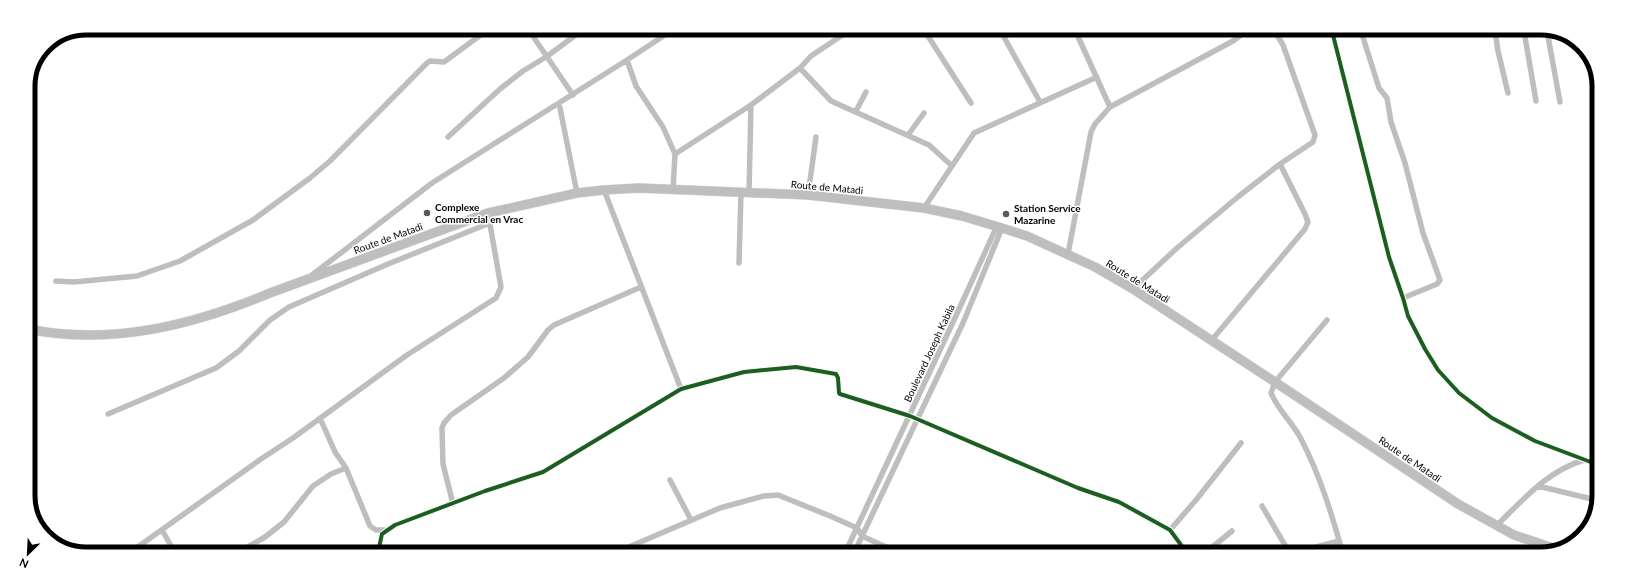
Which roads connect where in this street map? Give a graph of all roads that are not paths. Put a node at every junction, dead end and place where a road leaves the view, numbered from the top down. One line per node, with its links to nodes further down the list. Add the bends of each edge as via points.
1 (481, 35): 49 (street, via 446,61 427,63 330,161 253,220 180,261 137,276 74,282)
2 (532, 35): 16 (street)
3 (576, 35): 16 (street)
4 (665, 35): 17 (street)
5 (842, 35): 18 (street, via 811,56)
6 (927, 35): 27 (street)
7 (1003, 35): 24 (street)
8 (1077, 35): 19 (street)
9 (1241, 35): 29 (street)
10 (1277, 35): 36 (street, via 1283,44 1315,135 1312,142)
11 (1333, 35): 53 (street, via 1389,257)
12 (1362, 35): 53 (street, via 1379,88 1386,98 1423,233 1440,280 1437,284)
13 (1496, 35): 21 (street)
14 (1525, 35): 23 (street)
15 (1548, 35): 25 (street)
16 (546, 56): 22 (street); 33 (street, via 523,71)
17 (627, 60): 22 (street); 35 (street, via 636,86 663,127)
18 (800, 68): 28 (street); 30 (street, via 831,101)
19 (1096, 76): 24 (street); 29 (street)
20 (866, 92): 30 (street)
21 (1508, 93)
22 (573, 94): 26 (street)
23 (1536, 101)
24 (1040, 102): 37 (street, via 978,130 970,137)
25 (1560, 102)
26 (559, 103): 41 (street); 50 (street, via 432,183)
27 (971, 103)
28 (751, 105): 35 (street); 40 (street)
29 (1110, 107): 47 (street, via 1091,132)
30 (856, 111): 32 (street)
31 (924, 113): 32 (street)
32 (908, 135): 37 (street, via 929,145)
33 (448, 137)
34 (816, 137): 42 (street)
35 (675, 154): 39 (street)
36 (1280, 164): 52 (street, via 1177,248); 56 (street, via 1308,222 1305,229)
37 (952, 166): 43 (street)
38 (604, 190): 39 (highway, Route de Matadi); 41 (highway, Route de Matadi); 51 (street)
39 (673, 190): 40 (highway, Route de Matadi)
40 (745, 192): 42 (highway, Route de Matadi); 48 (street)
41 (577, 193): 44 (highway, Route de Matadi)
42 (808, 195): 43 (highway, Route de Matadi)
43 (924, 208): 46 (highway, Route de Matadi)
44 (488, 213): 45 (street); 50 (highway, Route de Matadi)
45 (490, 223): 59 (street, via 289,306 216,368); 61 (street, via 501,287 496,298 407,355)
46 (1000, 227): 47 (highway, Route de Matadi); 60 (street, Boulevard Joseph Kabila); 62 (street, Boulevard Joseph Kabila, via 963,323)
47 (1068, 254): 52 (highway, Route de Matadi)
48 (739, 263)
49 (56, 281)
50 (304, 281): 55 (highway, Route de Matadi, via 235,308 170,327 91,335)
51 (641, 287): 58 (street); 70 (street, via 554,325 528,357 504,378 451,415 442,428 442,451)
52 (1133, 289): 56 (highway, Route de Matadi)
53 (1403, 298): 64 (street, via 1408,316 1424,350 1438,370 1459,392 1505,426 1535,442)
54 (1327, 320): 57 (street)
55 (35, 330)
56 (1211, 340): 57 (highway, Route de Matadi)
57 (1275, 382): 73 (highway, Route de Matadi, via 1458,504); 80 (street, via 1271,393 1308,453 1328,502)
58 (681, 389): 60 (street, via 744,372 796,367 836,374 840,394); 70 (street, via 543,472)
59 (108, 414)
60 (910, 416): 62 (street); 74 (street, Boulevard Joseph Kabila)
61 (320, 418): 66 (street, via 335,452); 75 (street)
62 (917, 419): 77 (street, via 1078,488 1118,502); 79 (street, Boulevard Joseph Kabila)
63 (1241, 443): 77 (street)
64 (1584, 460): 65 (street); 68 (street, via 1571,464)
65 (1592, 463)
66 (346, 468): 76 (street, via 370,526 376,530); 83 (street, via 313,486 284,522)
67 (670, 480): 72 (street)
68 (1538, 486): 69 (street); 73 (street)
69 (1592, 499)
70 (453, 504): 76 (street)
71 (1262, 506): 91 (street)
72 (691, 520): 74 (street, via 720,508 764,496 778,495); 85 (street)
73 (1496, 526): 94 (highway, Route de Matadi)
74 (857, 528): 79 (street); 86 (street, Boulevard Joseph Kabila)
75 (162, 530): 81 (street); 82 (street)
76 (386, 530): 84 (street, via 382,534)
77 (1170, 530): 89 (street)
78 (1232, 531): 90 (street)
79 (862, 536): 87 (street, Boulevard Joseph Kabila); 88 (street)
80 (1339, 541): 92 (street); 93 (street)
81 (138, 547)
82 (172, 547)
83 (248, 547)
84 (379, 547)
85 (628, 547)
86 (848, 547)
87 (857, 547)
88 (886, 547)
89 (1183, 547)
90 (1212, 547)
91 (1286, 547)
92 (1316, 547)
93 (1341, 547)
94 (1549, 547)

